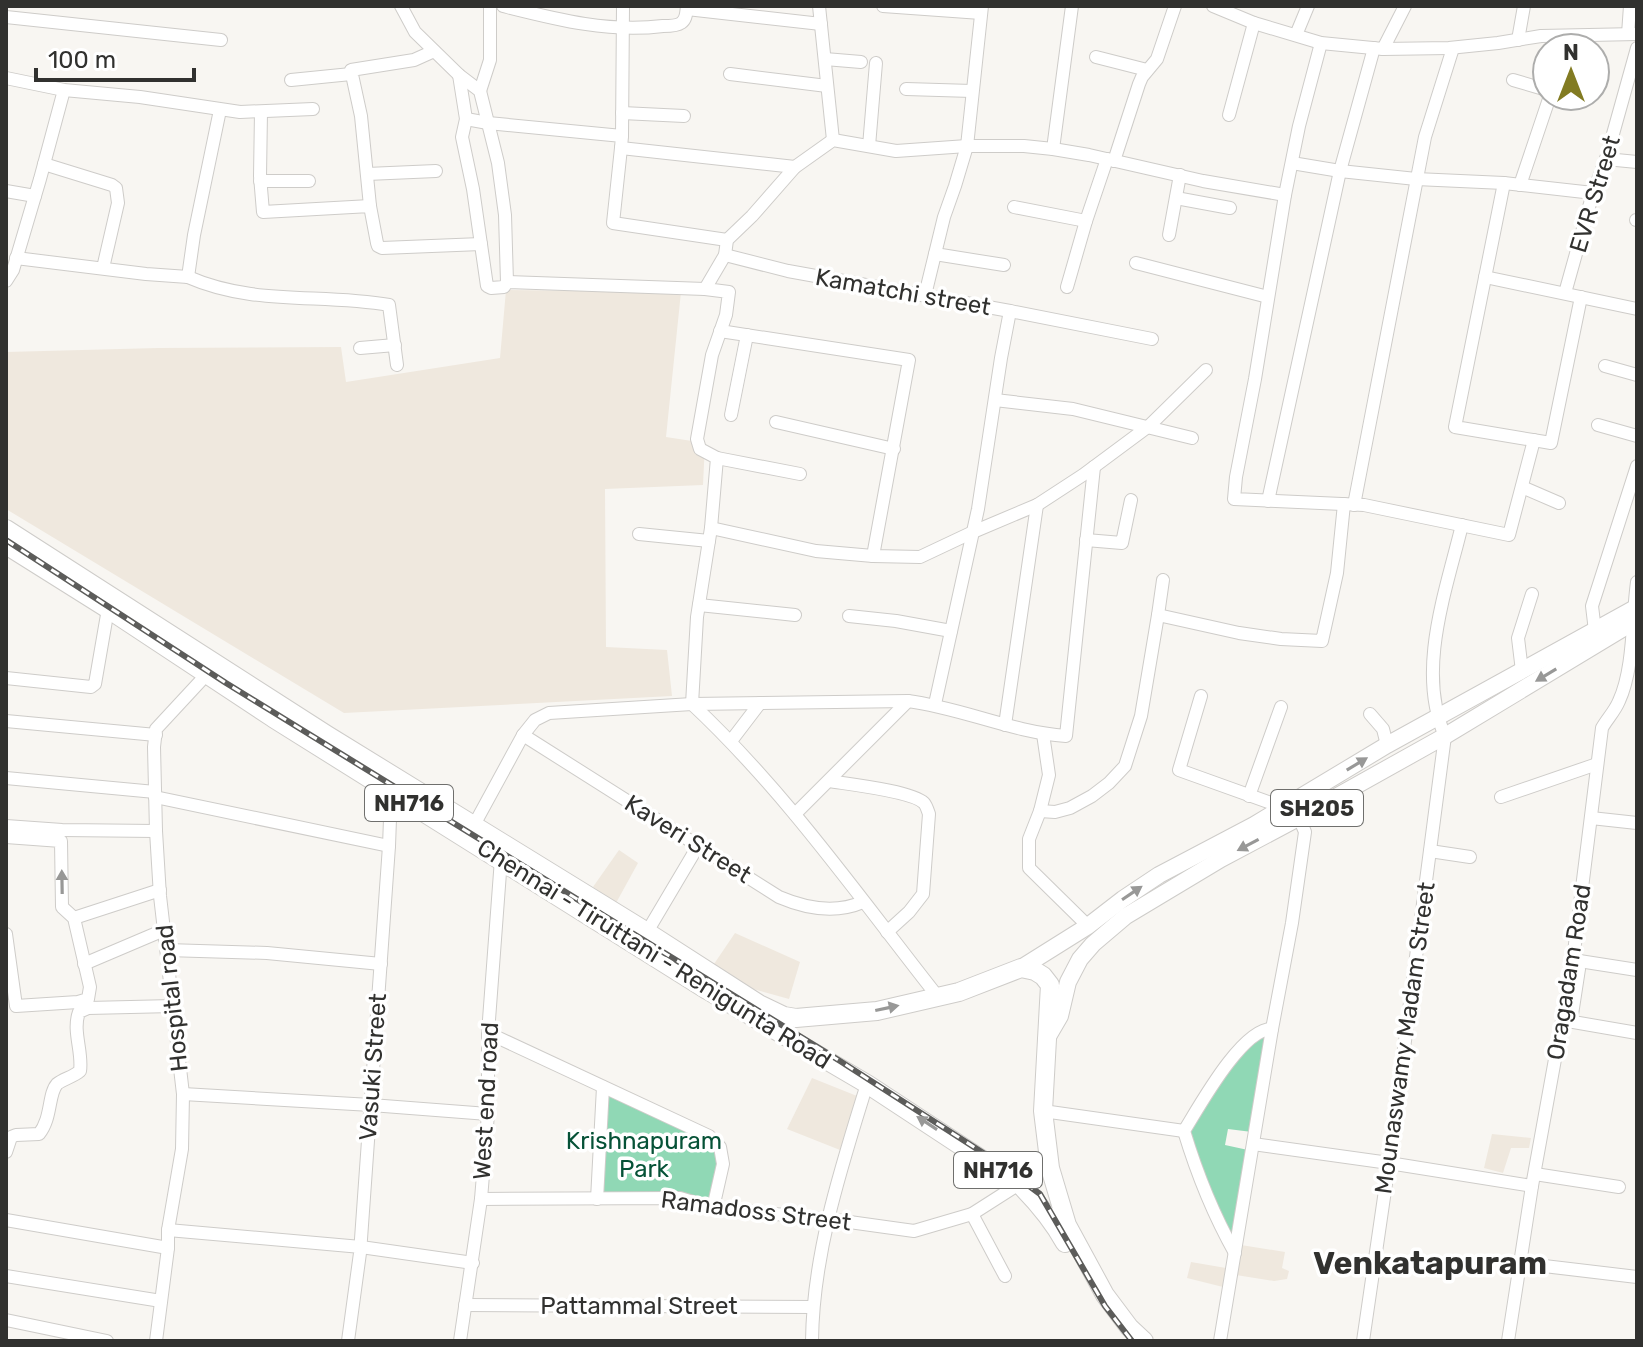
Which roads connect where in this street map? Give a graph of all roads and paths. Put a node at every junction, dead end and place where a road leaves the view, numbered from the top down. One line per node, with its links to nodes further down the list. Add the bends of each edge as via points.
1 (401, 6): 30 (street, via 415,32)
2 (490, 6): 47 (street, via 490,60)
3 (503, 6): 19 (street, via 569,23)
4 (623, 6): 19 (street)
5 (819, 6): 18 (street)
6 (883, 6): 15 (street)
7 (1072, 6): 62 (street)
8 (1175, 6): 35 (street, via 1157,59)
9 (1213, 6): 17 (street)
10 (1308, 6): 22 (street)
11 (1405, 6): 29 (street)
12 (1524, 6): 25 (street)
13 (1630, 6): 21 (street)
14 (687, 8): 18 (street); 19 (street, via 680,24)
15 (981, 10): 48 (street)
16 (6, 17): 24 (street)
17 (1254, 23): 22 (street); 54 (street)
18 (821, 24): 32 (street)
19 (622, 28): 53 (street)
20 (1611, 34): 21 (street)
21 (1633, 34)
22 (1296, 35): 26 (street)
23 (1531, 38): 25 (street)
24 (221, 40)
25 (1518, 40): 27 (street)
26 (1321, 43): 29 (street); 66 (street)
27 (1453, 48): 29 (street); 73 (street)
28 (1637, 48): 42 (street, EVR Street)
29 (1379, 49): 70 (street)
30 (434, 51): 36 (street, via 414,60 354,69); 38 (street)
31 (1096, 57): 35 (street)
32 (825, 59): 33 (street); 44 (street)
33 (861, 62)
34 (876, 63): 60 (street)
35 (1147, 70): 64 (street)
36 (351, 74): 40 (street); 71 (street)
37 (730, 74): 44 (street)
38 (459, 75): 47 (street); 56 (street)
39 (6, 78): 46 (street)
40 (291, 80)
41 (1513, 80): 43 (street)
42 (1632, 84): 63 (street, EVR Street)
43 (1531, 85)
44 (827, 86): 58 (street)
45 (906, 89): 48 (street)
46 (64, 90): 50 (street); 67 (street)
47 (480, 91): 57 (street)
48 (972, 91): 61 (street)
49 (313, 109): 51 (street)
50 (220, 110): 51 (street); 96 (street)
51 (261, 112): 74 (street)
52 (1545, 112): 77 (street)
53 (622, 113): 55 (street); 59 (street)
54 (1229, 115)
55 (684, 116)
56 (466, 119): 57 (street); 89 (street, via 462,137)
57 (488, 123): 59 (street); 99 (street, via 505,215)
58 (833, 140): 60 (street); 68 (street)
59 (621, 142): 68 (street); 88 (street, via 613,223)
60 (869, 146): 61 (street, via 896,151)
61 (967, 146): 62 (street); 90 (street)
62 (1053, 149): 64 (street)
63 (1606, 159): 65 (street); 79 (street, EVR Street)
64 (1111, 160): 72 (street); 86 (street)
65 (1637, 162)
66 (1292, 163): 70 (street); 80 (street)
67 (44, 164): 81 (street); 95 (street, via 116,188 118,203)
68 (795, 167): 88 (street)
69 (436, 171): 71 (street)
70 (1340, 171): 73 (street); 132 (street)
71 (367, 174): 83 (street)
72 (1180, 175): 80 (street); 82 (street)
73 (1416, 179): 76 (street); 135 (street)
74 (260, 181): 75 (street); 83 (street, via 263,212)
75 (309, 181)
76 (1504, 183): 77 (street); 97 (street)
77 (1520, 185): 79 (street)
78 (6, 191): 81 (street)
79 (1593, 193): 102 (street, EVR Street)
80 (1285, 195): 104 (street)
81 (35, 196): 92 (street)
82 (1176, 198): 85 (street); 87 (street)
83 (370, 206): 89 (street, via 382,248)
84 (1014, 207): 86 (street)
85 (1230, 208)
86 (1086, 221): 100 (street)
87 (1169, 235)
88 (727, 240): 91 (street)
89 (481, 244): 99 (street, via 487,286 504,287)
90 (935, 254): 94 (street); 103 (street)
91 (725, 255): 101 (street); 103 (street, Kamatchi street)
92 (16, 258): 95 (street); 98 (street)
93 (1136, 263): 104 (street)
94 (1004, 265)
95 (103, 268): 96 (street)
96 (188, 277): 111 (street, via 245,294 389,305)
97 (1485, 277): 102 (street); 124 (street, via 1455,427)
98 (6, 281)
99 (507, 282): 101 (street)
100 (1067, 287)
101 (705, 289): 108 (street, via 729,292)
102 (1565, 293): 105 (street)
103 (925, 295): 107 (street, Kamatchi street)
104 (1268, 297): 132 (street, via 1234,499)
105 (1581, 297): 106 (street); 124 (street, via 1551,443)
106 (1637, 309)
107 (1010, 311): 110 (street); 117 (street, Kamatchi street)
108 (720, 331): 109 (street); 126 (street, via 697,439 700,449)
109 (747, 335): 118 (street); 125 (street, via 907,358)
110 (1152, 339)
111 (395, 345): 112 (street); 113 (street)
112 (360, 348)
113 (397, 365)
114 (1605, 366): 116 (street)
115 (1206, 370): 121 (street)
116 (1637, 375)
117 (995, 400): 121 (street, via 1073,409); 138 (street, Kamatchi street)
118 (731, 415)
119 (776, 422): 125 (street)
120 (1598, 425): 122 (street)
121 (1149, 426): 123 (street); 128 (street)
122 (1637, 436)
123 (1192, 438)
124 (1534, 440): 130 (street)
125 (894, 449): 143 (street)
126 (717, 458): 129 (street); 140 (street)
127 (1637, 466): 154 (street, via 1592,606)
128 (1094, 467): 134 (street); 141 (street)
129 (800, 474)
130 (1522, 487): 133 (street); 136 (street, via 1509,535)
131 (1131, 500): 141 (street, via 1122,543)
132 (1268, 501): 135 (street)
133 (1559, 503)
134 (1037, 505): 138 (street); 167 (street)
135 (1349, 505): 136 (street); 151 (street, via 1322,641 1239,633)
136 (1462, 525): 165 (street, via 1433,649)
137 (6, 529): 177 (highway, Chennai - Tiruttani - Renigunta Road / NH716, via 327,735)
138 (973, 532): 143 (street, via 920,557); 153 (street, Kamatchi street)
139 (639, 534): 140 (street)
140 (710, 535): 143 (street); 147 (street)
141 (1086, 540): 168 (street, via 1066,736)
142 (6, 545): 148 (highway, Chennai - Tiruttani - Renigunta Road / NH716)
143 (873, 556)
144 (1163, 580): 151 (street)
145 (1637, 582): 149 (street, Oragadam Road)
146 (1532, 594): 155 (street, via 1518,638)
147 (699, 605): 150 (street); 161 (street)
148 (108, 609): 156 (highway, Chennai - Tiruttani - Renigunta Road / NH716); 157 (street, via 91,687)
149 (1636, 614): 154 (main road, SH205); 171 (main road, SH205, one-way to 171); 174 (street, Oragadam Road, via 1623,689 1602,728)
150 (795, 615)
151 (1158, 615): 182 (street, via 1141,716 1125,766 1070,808)
152 (849, 616): 153 (street)
153 (951, 631): 162 (street, Kamatchi street)
154 (1595, 631): 155 (main road, SH205)
155 (1522, 671): 165 (main road, SH205)
156 (207, 674): 169 (street); 177 (highway, Chennai - Tiruttani - Renigunta Road / NH716, via 273,718)
157 (6, 678)
158 (1201, 696): 179 (street, via 1179,770)
159 (908, 701): 160 (street); 162 (street); 176 (street)
160 (760, 703): 161 (street); 172 (street)
161 (692, 704): 170 (street, via 549,713); 172 (street)
162 (935, 704): 167 (street)
163 (1281, 707): 179 (street)
164 (1370, 714): 173 (street, via 1383,729)
165 (1437, 718): 171 (street); 173 (main road, SH205)
166 (6, 721): 169 (street)
167 (1005, 725): 168 (street)
168 (1043, 734): 182 (street, via 1049,775)
169 (156, 735): 178 (street, Hospital road)
170 (523, 735): 187 (street); 192 (street, Kaveri Street)
171 (1445, 736): 184 (main road, SH205); 193 (street, Mounaswamy Madam Street)
172 (731, 741): 183 (street)
173 (1387, 745): 181 (main road, SH205, one-way to 173)
174 (1597, 764): 180 (street); 185 (street, Oragadam Road)
175 (6, 778): 178 (street)
176 (829, 781): 183 (street); 202 (street, via 925,803 929,814 923,894)
177 (395, 785): 187 (highway, Chennai - Tiruttani - Renigunta Road / NH716); 191 (street, Vasuki Street); 194 (highway, Chennai - Tiruttani - Renigunta Road / NH716)
178 (155, 794): 189 (street, Hospital road); 191 (street)
179 (1249, 796): 181 (street)
180 (1501, 797)
181 (1286, 805): 184 (street); 199 (main road, SH205, one-way to 181, via 1159,875)
182 (1040, 811): 199 (street, via 1029,839 1029,868)
183 (795, 814): 197 (street)
184 (1300, 817): 214 (street, via 1305,832); 217 (main road, SH205, one-way to 217, via 1126,916 1093,944 1068,982 1060,1016)
185 (1591, 818): 186 (street); 205 (street, Oragadam Road)
186 (1637, 823)
187 (474, 825): 194 (highway, Chennai - Tiruttani - Renigunta Road / NH716)
188 (6, 826): 189 (street)
189 (156, 831): 196 (street, Hospital road)
190 (6, 837): 198 (street, one-way to 190, via 62,907 61,841)
191 (389, 846): 207 (street, Vasuki Street)
192 (698, 846): 197 (street, Kaveri Street, via 796,904 833,909); 201 (street)
193 (1430, 851): 195 (street); 229 (street, Mounaswamy Madam Street)
194 (505, 853): 201 (highway, Chennai - Tiruttani - Renigunta Road / NH716); 215 (street, West end road); 218 (highway, Chennai - Tiruttani - Renigunta Road / NH716, via 707,990)
195 (1470, 857)
196 (160, 890): 198 (street); 200 (street, Hospital road)
197 (863, 902): 202 (street)
198 (74, 918): 206 (street)
199 (1088, 926): 208 (main road, SH205)
200 (164, 930): 204 (street, Hospital road); 206 (street)
201 (647, 932): 212 (highway, Chennai - Tiruttani - Renigunta Road / NH716, via 759,1004 784,1016)
202 (887, 932): 210 (street)
203 (6, 934): 206 (street, via 16,1006 88,999)
204 (167, 950): 207 (street); 211 (street, Hospital road)
205 (1577, 960): 209 (street); 213 (street, Oragadam Road)
206 (84, 964)
207 (381, 964): 222 (street, Vasuki Street)
208 (1021, 968): 210 (highway, NH716); 217 (highway, NH716, via 1035,971 1050,985)
209 (1637, 970)
210 (938, 997): 212 (highway, NH716, one-way to 210, via 877,1011)
211 (173, 1006): 221 (street, Hospital road); 227 (street, via 79,1012 81,1068 53,1090 39,1134 11,1137)
212 (810, 1017): 218 (highway, via 803,1030)
213 (1566, 1021): 216 (street); 230 (street, Oragadam Road)
214 (1272, 1029): 225 (street, via 1247,1041 1212,1084); 226 (street)
215 (488, 1033): 220 (street); 224 (street, West end road)
216 (1637, 1033)
217 (1046, 1040): 223 (highway, NH716)
218 (816, 1053): 219 (highway, Chennai - Tiruttani - Renigunta Road / NH716)
219 (867, 1084): 231 (highway, Chennai - Tiruttani - Renigunta Road / NH716, one-way to 219); 237 (street)
220 (603, 1087): 234 (street); 235 (street, via 709,1136 720,1147 723,1164)
221 (183, 1094): 222 (street); 239 (street, Hospital road, via 182,1149)
222 (371, 1105): 224 (street); 240 (street, Vasuki Street)
223 (1043, 1111): 225 (street); 228 (highway, NH716)
224 (488, 1114): 233 (street, West end road)
225 (1184, 1131): 242 (street, via 1204,1192)
226 (1253, 1144): 229 (street); 242 (street)
227 (6, 1152)
228 (1048, 1161): 231 (highway); 258 (highway, NH716, via 1067,1225 1105,1295)
229 (1389, 1163): 230 (street); 260 (street, Mounaswamy Madam Street)
230 (1534, 1180): 232 (street); 244 (street, Oragadam Road)
231 (1019, 1184): 236 (street, Ramadoss Street); 257 (highway, Chennai - Tiruttani - Renigunta Road / NH716, via 1057,1228 1095,1298)
232 (1619, 1187)
233 (481, 1199): 234 (street, Ramadoss Street); 243 (street, West end road)
234 (597, 1199): 235 (street, Ramadoss Street, via 680,1198)
235 (713, 1208): 237 (street, Ramadoss Street)
236 (972, 1214): 237 (street, Ramadoss Street, via 914,1231); 246 (street)
237 (828, 1219): 250 (street)
238 (6, 1220): 241 (street)
239 (168, 1230): 240 (street); 241 (street, Hospital road)
240 (361, 1247): 243 (street); 254 (street, Vasuki Street)
241 (168, 1248): 248 (street, Hospital road)
242 (1235, 1253): 259 (street)
243 (473, 1263): 249 (street, West end road)
244 (1519, 1263): 247 (street); 261 (street, Oragadam Road)
245 (6, 1276): 248 (street)
246 (1005, 1276)
247 (1637, 1277)
248 (161, 1301): 253 (street, Hospital road)
249 (465, 1305): 250 (street, Pattammal Street); 255 (street, West end road)
250 (813, 1307): 256 (street)
251 (6, 1320): 252 (street)
252 (107, 1341)
253 (156, 1341)
254 (348, 1341)
255 (460, 1341)
256 (812, 1341)
257 (1126, 1341)
258 (1144, 1341)
259 (1220, 1341)
260 (1363, 1341)
261 (1508, 1341)

